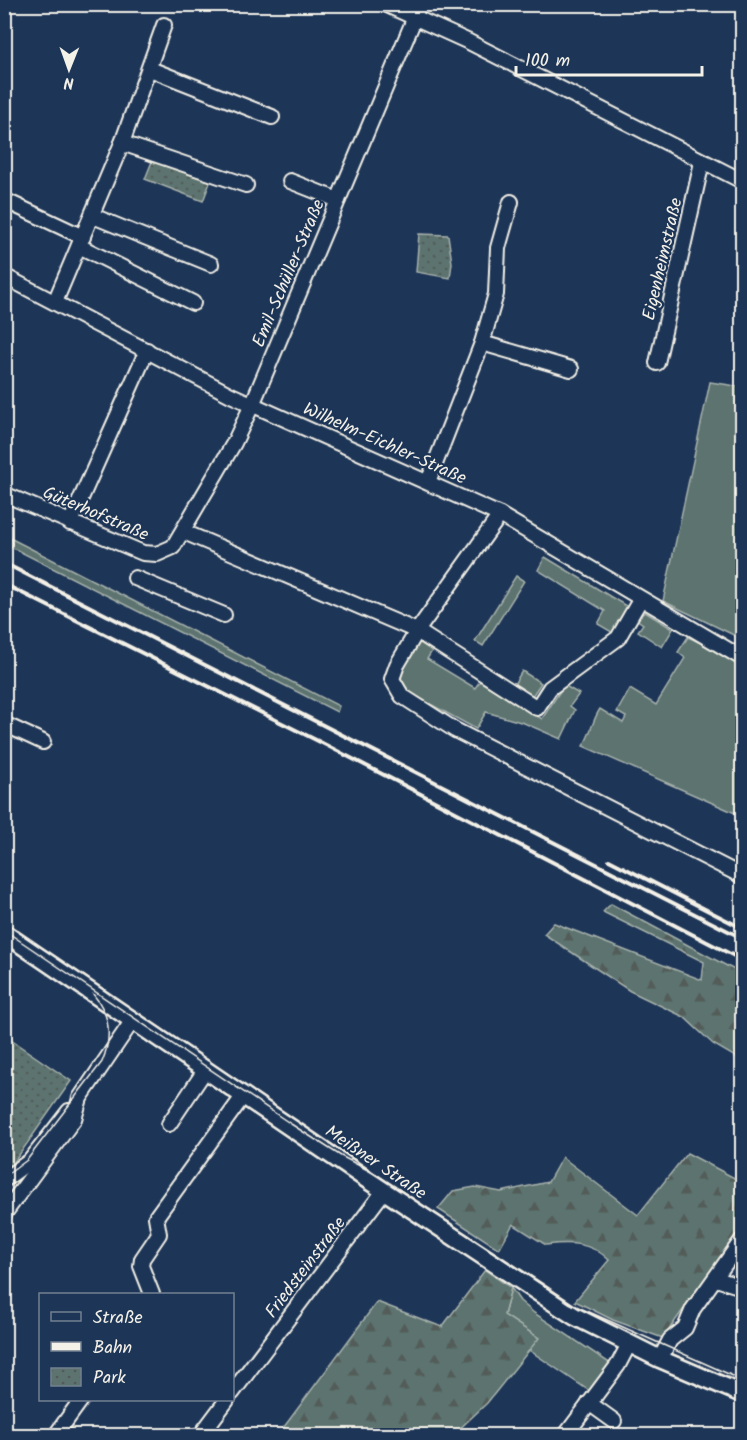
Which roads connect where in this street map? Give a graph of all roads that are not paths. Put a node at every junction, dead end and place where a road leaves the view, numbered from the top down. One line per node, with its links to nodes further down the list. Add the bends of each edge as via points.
1 (385, 4): 2 (street)
2 (417, 11): 7 (street); 12 (street, Emil-Schüller-Straße)
3 (164, 25): 4 (street)
4 (150, 69): 5 (street); 6 (street)
5 (272, 117)
6 (123, 143): 10 (street); 14 (street)
7 (702, 162): 9 (street); 22 (street, Eigenheimstraße)
8 (290, 181): 12 (street)
9 (742, 181)
10 (246, 185)
11 (4, 200): 15 (street)
12 (338, 200): 24 (street, Emil-Schüller-Straße)
13 (511, 202): 20 (street, via 498,248 496,294)
14 (93, 216): 15 (street); 16 (street)
15 (81, 242): 18 (street); 19 (street)
16 (211, 264)
17 (4, 276): 18 (street, Wilhelm-Eichler-Straße)
18 (55, 302): 21 (street, Wilhelm-Eichler-Straße)
19 (193, 303)
20 (482, 342): 23 (street); 25 (street)
21 (147, 350): 24 (street, Wilhelm-Eichler-Straße, via 217,380); 28 (street)
22 (657, 363)
23 (571, 369)
24 (252, 405): 25 (street, Wilhelm-Eichler-Straße); 29 (street, Emil-Schüller-Straße)
25 (428, 482): 27 (street, Wilhelm-Eichler-Straße)
26 (4, 494): 28 (street, Güterhofstraße)
27 (500, 515): 32 (street, Wilhelm-Eichler-Straße); 34 (street)
28 (70, 523): 30 (street, Güterhofstraße, via 143,553 158,554)
29 (184, 532): 30 (street, Emil-Schüller-Straße); 34 (street)
30 (173, 547)
31 (135, 578): 33 (street)
32 (640, 600): 34 (street, via 618,638 550,688 537,708); 35 (street, Wilhelm-Eichler-Straße)
33 (224, 615)
34 (417, 632): 38 (street, via 392,679 402,696 455,730)
35 (742, 658)
36 (4, 724): 37 (street)
37 (43, 742)
38 (742, 876)
39 (4, 933): 40 (main road, Meißner Straße)
40 (133, 1020): 41 (main road, Meißner Straße); 43 (street)
41 (206, 1069): 42 (main road, Meißner Straße); 44 (street)
42 (244, 1095): 46 (main road, Meißner Straße); 51 (street, via 156,1217 159,1234 141,1266)
43 (80, 1098): 45 (street, via 30,1161); 47 (street, via 74,1119)
44 (169, 1124)
45 (4, 1180)
46 (384, 1191): 52 (main road, Meißner Straße, via 564,1309); 54 (street, Friedsteinstraße)
47 (4, 1214)
48 (742, 1240): 49 (street)
49 (716, 1279): 50 (street); 53 (street)
50 (742, 1287)
51 (152, 1293)
52 (629, 1344): 53 (main road, Meißner Straße); 58 (street)
53 (660, 1359): 55 (main road, Meißner Straße)
54 (234, 1390)
55 (742, 1394)
56 (80, 1401): 60 (street)
57 (226, 1401): 61 (street)
58 (589, 1403): 59 (street); 62 (street)
59 (614, 1421)
60 (55, 1436)
61 (200, 1436)
62 (565, 1436)

